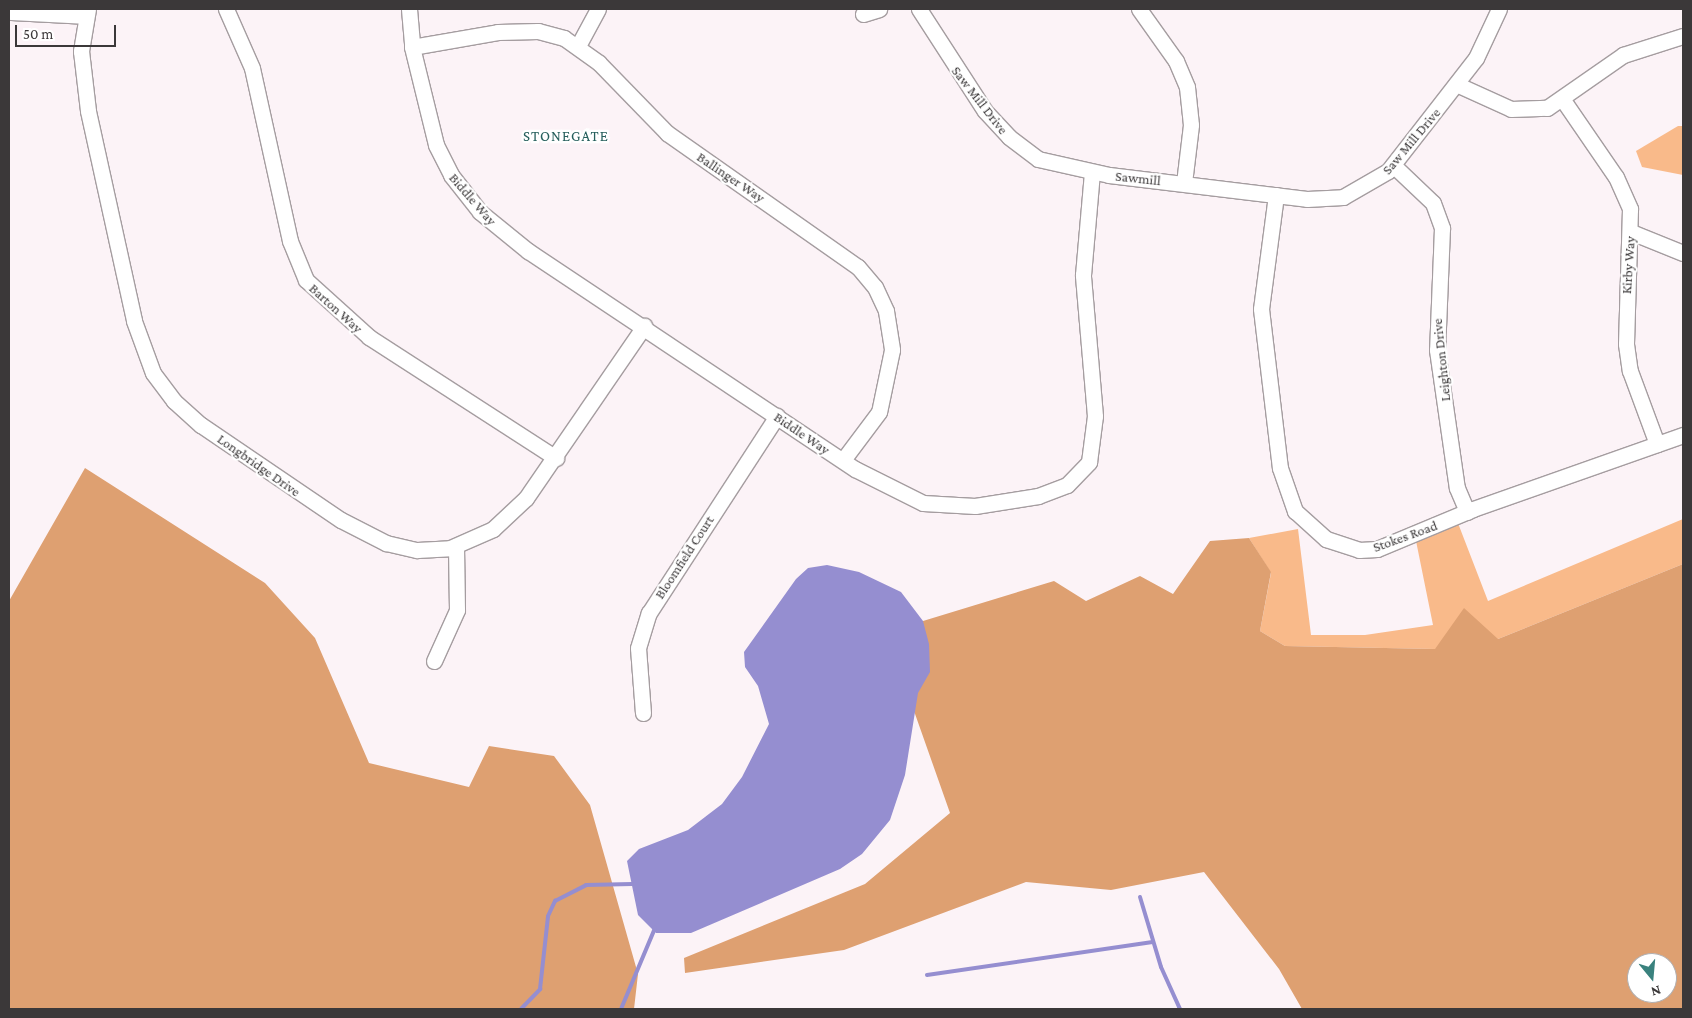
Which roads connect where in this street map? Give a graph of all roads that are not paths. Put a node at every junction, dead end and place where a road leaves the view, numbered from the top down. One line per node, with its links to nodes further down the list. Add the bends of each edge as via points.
1 (226, 9): 26 (street, Barton Way, via 252,68 290,241 306,280 369,337)
2 (409, 9): 13 (street, Biddle Way)
3 (598, 9): 12 (street)
4 (879, 9): 10 (street)
5 (919, 9): 17 (street, Saw Mill Drive, via 964,82 1008,137 1038,159)
6 (1139, 9): 18 (street, via 1176,61 1187,87 1191,125)
7 (1499, 9): 14 (street, Saw Mill Drive, via 1485,43)
8 (9, 12): 9 (street)
9 (87, 12): 29 (street, Longbridge Drive, via 82,71 96,151 139,339 162,388 231,447 371,536 417,550)
10 (863, 14)
11 (1683, 36): 15 (street, via 1623,55)
12 (578, 46): 13 (street, Ballinger Way, via 552,33 525,30); 27 (street, Ballinger Way, via 646,116 848,258 876,286 892,336 888,382 874,422)
13 (412, 47): 22 (street, Biddle Way, via 436,145 451,175 480,212 528,251)
14 (1456, 84): 15 (street, via 1522,110 1546,108); 16 (street, Saw Mill Drive)
15 (1564, 100): 20 (street, Kirby Way, via 1621,187)
16 (1393, 165): 19 (street, Saw Mill Drive, via 1374,182 1343,197); 28 (street, Leighton Drive, via 1433,203 1442,228 1437,350 1457,488)
17 (1092, 173): 18 (street, Sawmill); 27 (street, Biddle Way, via 1083,275 1095,432 1089,462 1080,475 1053,491 1023,500 941,506 887,488)
18 (1184, 183): 19 (street, Saw Mill Drive)
19 (1276, 195): 28 (street, Stokes Road, via 1261,309 1280,468 1295,510 1326,539 1369,550)
20 (1631, 232): 21 (street); 25 (street, Kirby Way, via 1627,352)
21 (1683, 253)
22 (644, 326): 23 (street, Biddle Way); 26 (street, Longbridge Drive)
23 (777, 416): 27 (street, Biddle Way); 31 (street, Bloomfield Court, via 649,613 638,648)
24 (1683, 435): 25 (street, Stokes Road)
25 (1657, 444): 28 (street, Stokes Road)
26 (556, 458): 29 (street, Longbridge Drive, via 511,515 480,538)
27 (843, 460)
28 (1468, 512)
29 (456, 546): 30 (street, via 457,610)
30 (434, 661)
31 (643, 714)

